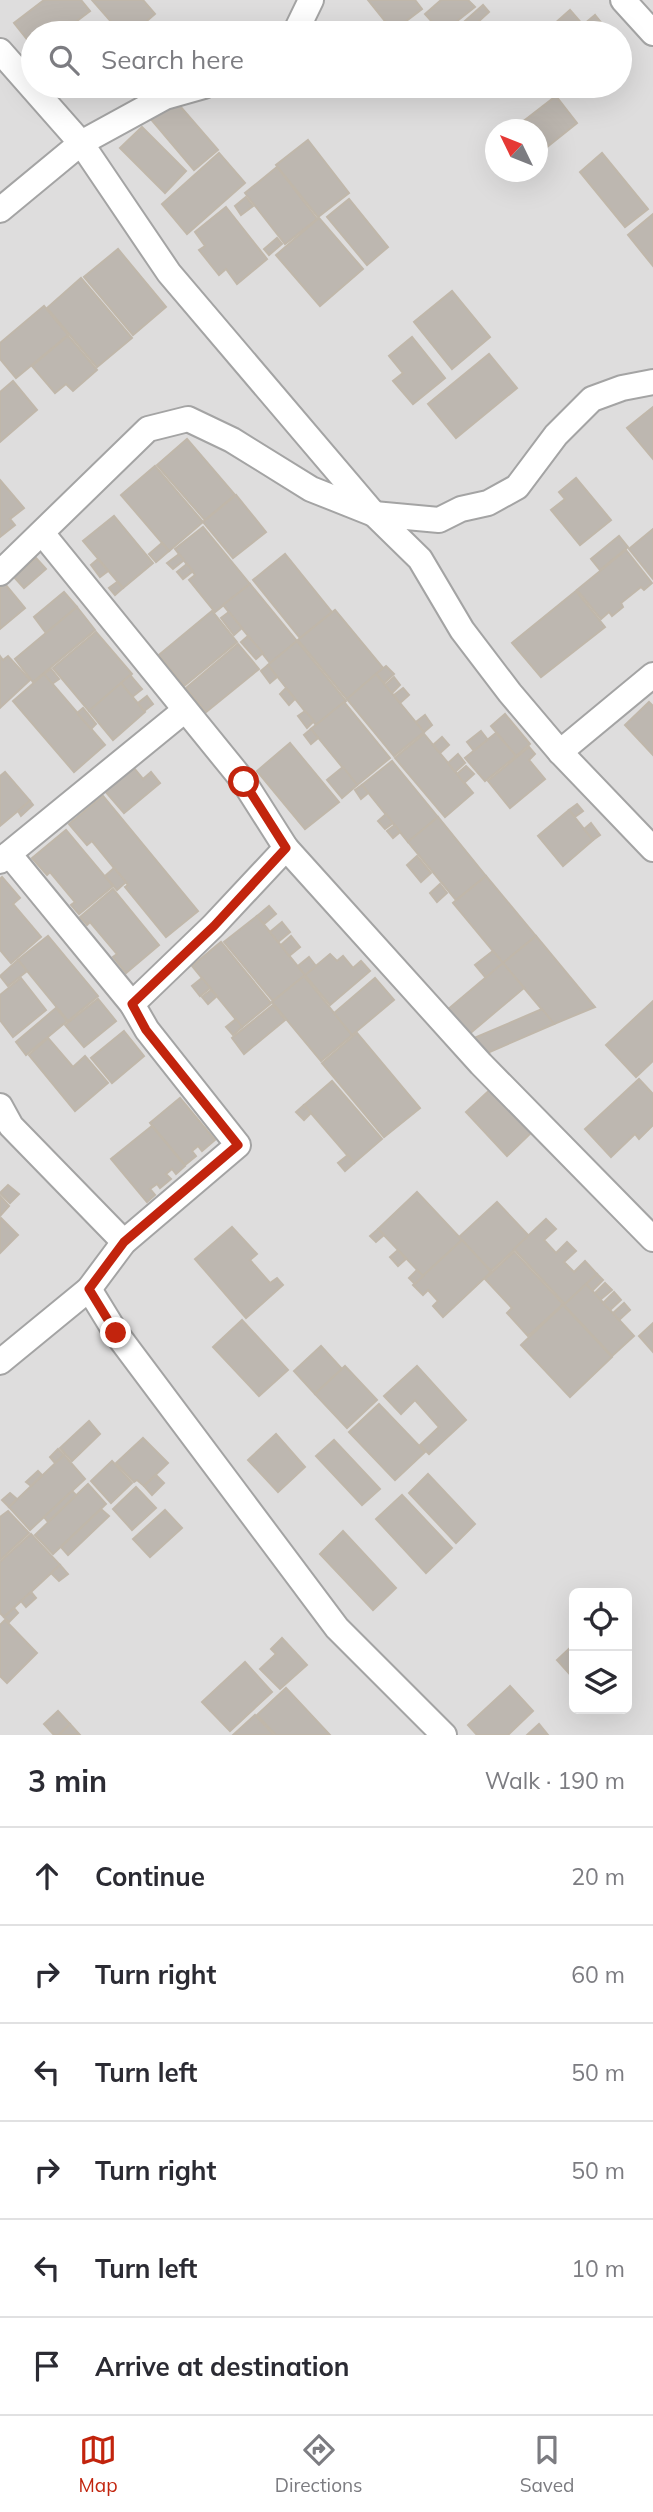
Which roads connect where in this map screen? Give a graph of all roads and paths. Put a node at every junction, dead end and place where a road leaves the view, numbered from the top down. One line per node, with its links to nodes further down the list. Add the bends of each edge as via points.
1 (312, 0): 3 (street)
2 (623, 0): 4 (street)
3 (301, 21)
4 (653, 33)
5 (0, 51): 6 (street)
6 (21, 75)
7 (41, 98): 9 (street)
8 (163, 98): 9 (street)
9 (81, 143): 10 (street); 12 (street, via 169,274)
10 (0, 210)
11 (653, 382): 13 (street, via 592,399 556,435 517,487)
12 (374, 514): 13 (street); 14 (street, via 311,489 232,440 188,419 148,429); 15 (street)
13 (439, 520): 15 (street)
14 (42, 533): 16 (street); 18 (street)
15 (420, 559): 19 (street, via 462,630)
16 (0, 573)
17 (653, 675): 19 (street)
18 (186, 710): 20 (street, via 244,782); 22 (street)
19 (559, 752): 21 (street)
20 (286, 848): 23 (street, via 214,926); 25 (street, via 481,1064)
21 (653, 849)
22 (4, 858): 23 (street)
23 (132, 1004): 26 (street, via 146,1030 238,1145)
24 (0, 1106): 26 (street, via 11,1126)
25 (653, 1239)
26 (124, 1242): 27 (street)
27 (89, 1289): 28 (street); 29 (street, via 116,1333 337,1628)
28 (0, 1363)
29 (444, 1735)

